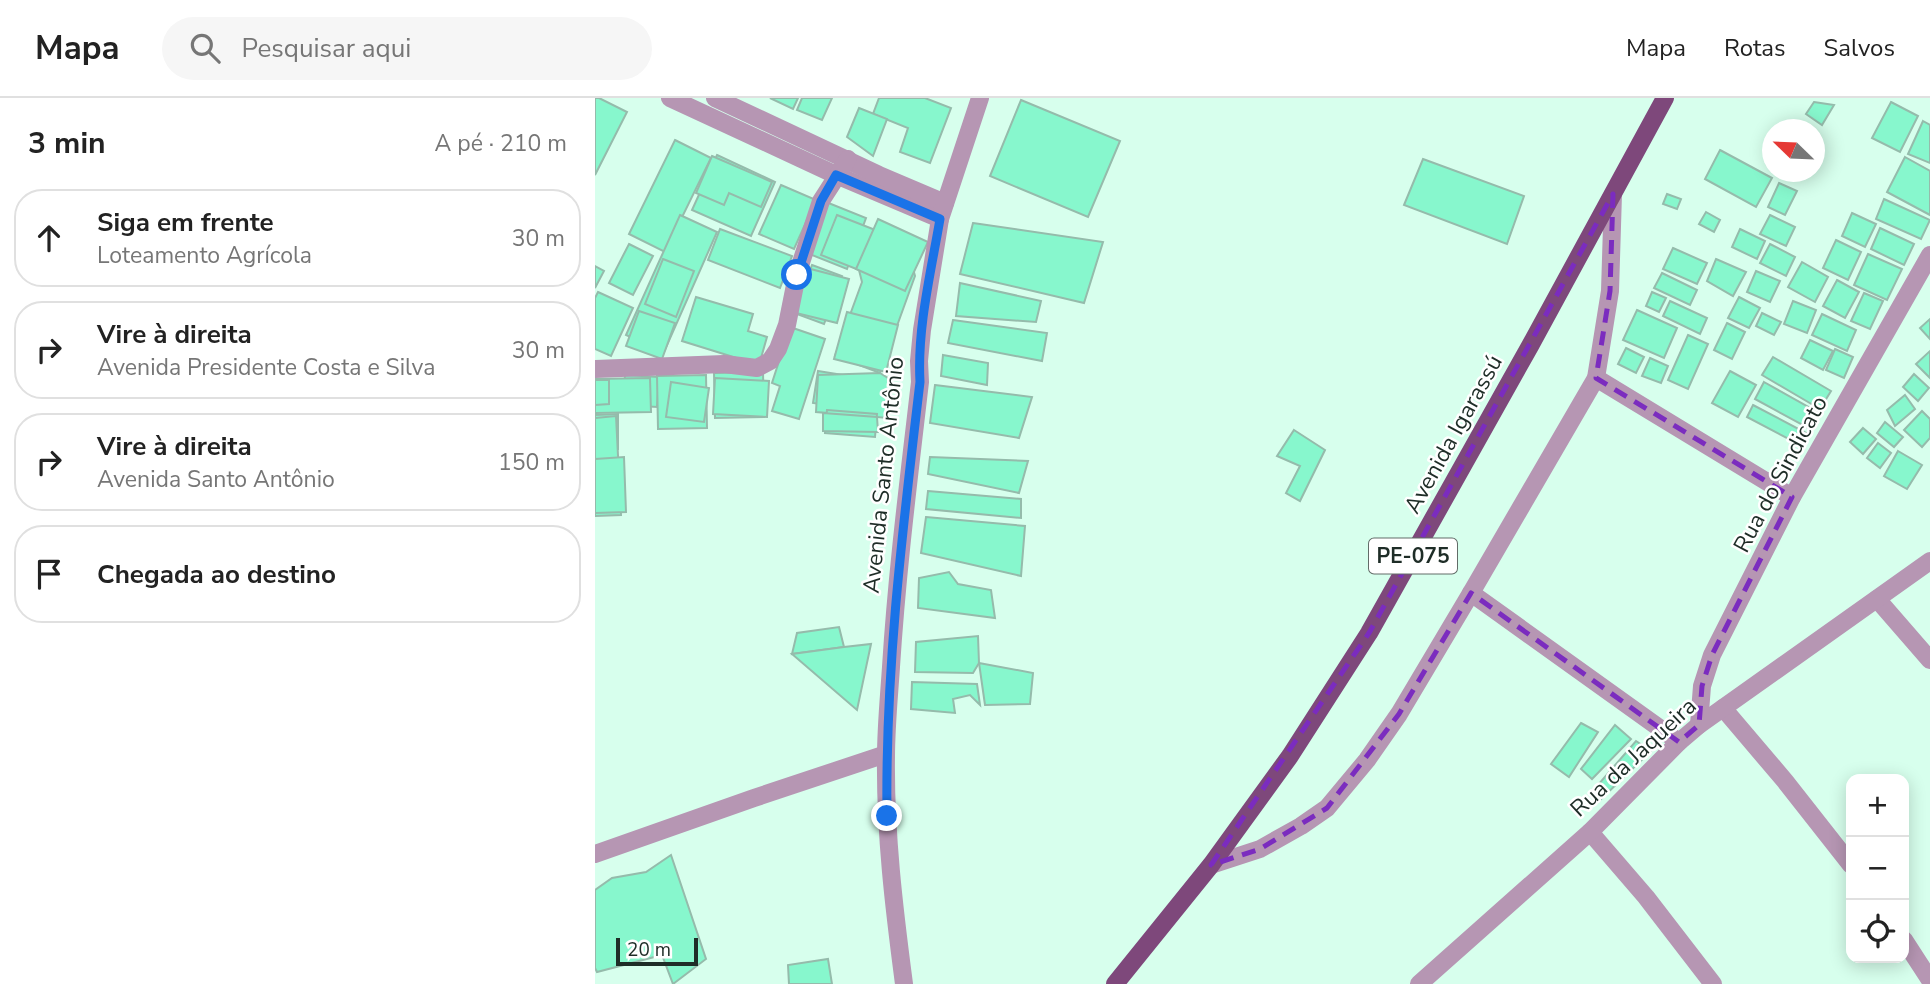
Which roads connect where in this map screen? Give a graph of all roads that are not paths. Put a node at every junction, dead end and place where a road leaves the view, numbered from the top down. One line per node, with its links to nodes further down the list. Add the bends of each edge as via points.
1 (670, 98): 6 (street)
2 (715, 98): 5 (street)
3 (980, 98): 8 (street, Avenida Santo Antônio)
4 (1665, 98): 7 (main road, Avenida Igarassú / PE-075)
5 (848, 159): 6 (street); 8 (street)
6 (836, 175): 8 (street); 10 (street, via 821,201 797,275 787,325 770,361 757,368 724,364)
7 (1613, 194): 11 (street, via 1610,291); 24 (main road, Avenida Igarassú / PE-075, via 1370,633)
8 (942, 211): 20 (street, Avenida Santo Antônio, via 919,361)
9 (1930, 255): 12 (street, Rua do Sindicato)
10 (595, 369)
11 (1596, 379): 12 (street); 14 (street)
12 (1792, 497): 18 (street, Rua do Sindicato, via 1713,655 1702,686)
13 (1930, 561): 15 (street, Rua da Jaqueira)
14 (1471, 593): 19 (street); 24 (street, via 1386,732 1327,808 1260,849)
15 (1877, 599): 16 (street); 17 (street, Rua da Jaqueira)
16 (1930, 660)
17 (1723, 708): 18 (street, Rua da Jaqueira); 23 (street)
18 (1699, 725): 19 (street, Rua da Jaqueira)
19 (1679, 742): 21 (street, Rua da Jaqueira)
20 (886, 754): 22 (street); 27 (street, Avenida Santo Antônio, via 892,896)
21 (1590, 832): 29 (street, Rua da Jaqueira); 30 (street)
22 (595, 854)
23 (1846, 859)
24 (1211, 866): 28 (main road, Avenida Igarassú / PE-075)
25 (1909, 948): 26 (street)
26 (1930, 980)
27 (904, 984)
28 (1115, 984)
29 (1419, 984)
30 (1713, 984)

